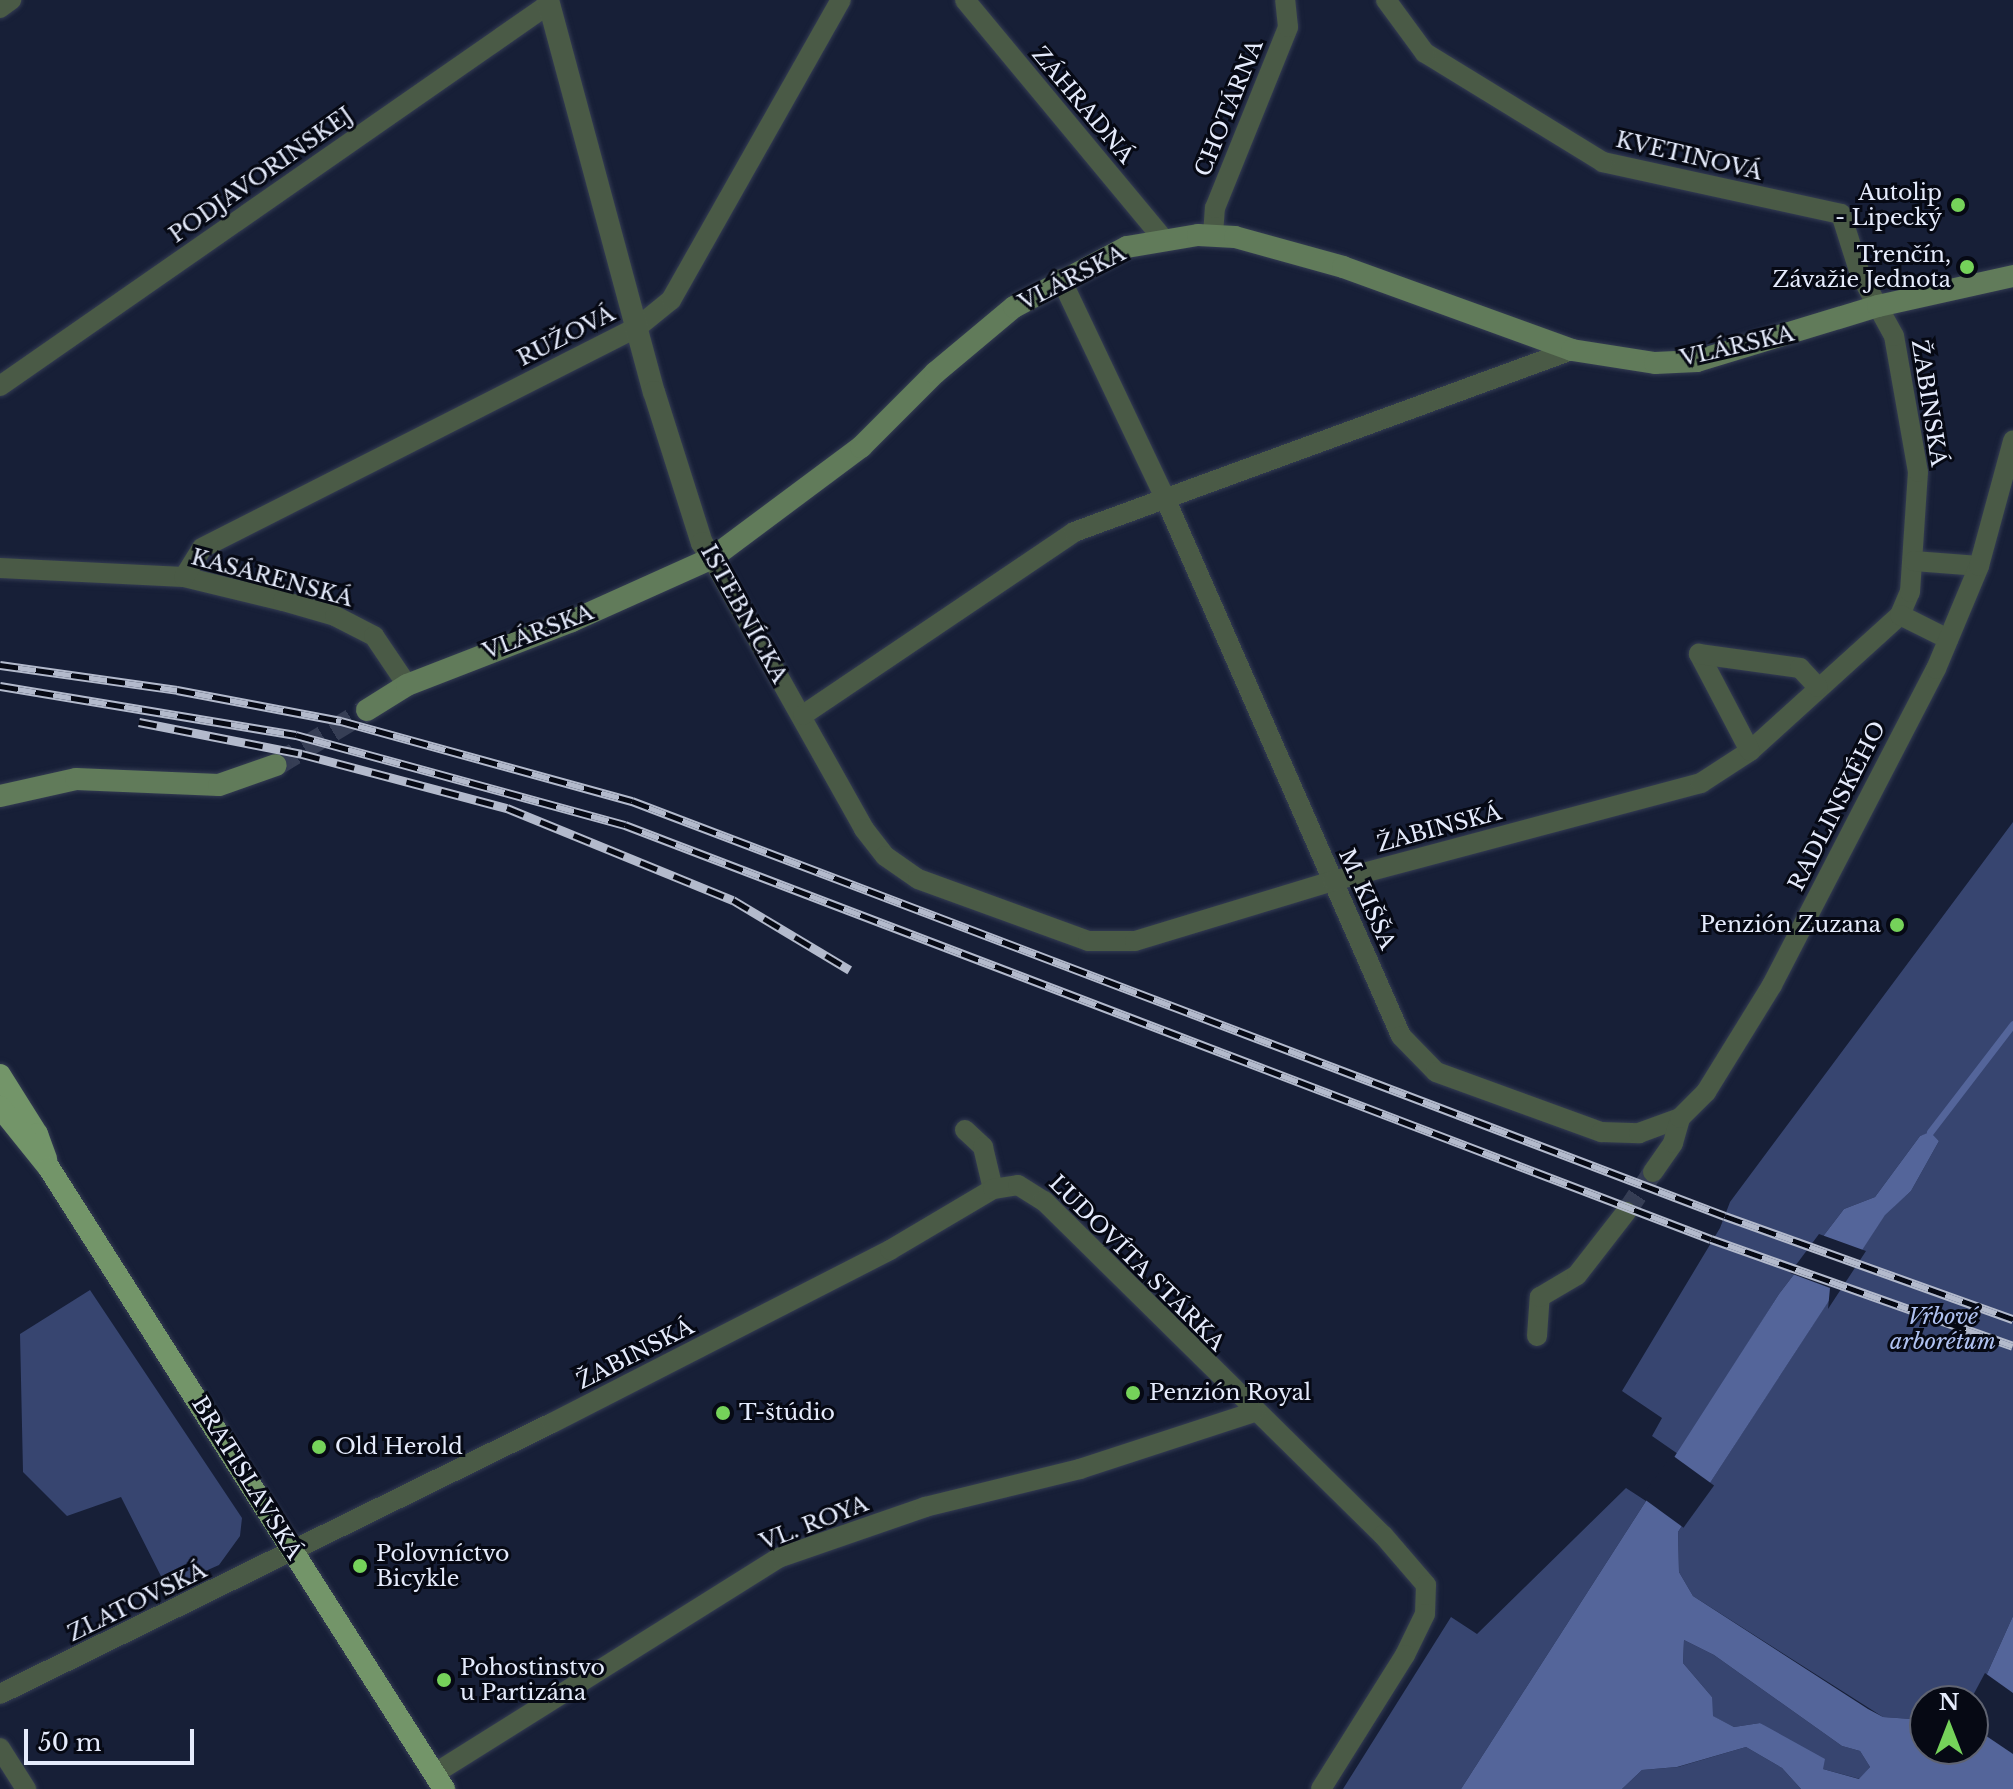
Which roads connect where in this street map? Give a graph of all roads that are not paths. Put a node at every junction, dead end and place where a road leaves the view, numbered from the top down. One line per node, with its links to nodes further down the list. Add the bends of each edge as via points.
1 (11, 0): 7 (street)
2 (841, 0): 13 (street, RUŽOVÁ, via 671,300)
3 (965, 0): 9 (street, ZÁHRADNÁ)
4 (1285, 0): 8 (street, CHOTÁRNA, via 1288,27 1215,208)
5 (1386, 0): 12 (street, KVETINOVÁ, via 1425,53 1603,162 1841,214 1860,274)
6 (548, 2): 13 (street, ISTEBNÍCKA); 15 (street, PODJAVORINSKEJ)
7 (0, 8)
8 (1213, 235): 9 (main road, VLÁRSKA); 14 (main road, VLÁRSKA, via 1343,267)
9 (1164, 240): 11 (main road, VLÁRSKA, via 1127,247)
10 (2013, 276): 12 (main road, VLÁRSKA)
11 (1061, 279): 17 (street, M. KIŠŠA); 18 (main road, VLÁRSKA, via 1014,307 935,373 861,447)
12 (1878, 306): 14 (main road, VLÁRSKA, via 1697,361 1655,363); 19 (street, ŽABINSKÁ, via 1894,336 1918,472)
13 (639, 326): 18 (street, ISTEBNÍCKA, via 697,525); 22 (street, RUŽOVÁ, via 202,548)
14 (1572, 350): 17 (street)
15 (0, 386)
16 (2013, 441): 20 (street, RADLINSKÉHO)
17 (1165, 498): 28 (street, via 1074,532); 32 (street, M. KIŠŠA)
18 (712, 558): 25 (main road, VLÁRSKA, via 572,621); 28 (street, ISTEBNÍCKA)
19 (1914, 561): 20 (street); 23 (street, ŽABINSKÁ)
20 (1979, 566): 24 (street, RADLINSKÉHO)
21 (0, 568): 22 (street, KASÁRENSKÁ)
22 (184, 577): 25 (street, KASÁRENSKÁ, via 357,626 388,652)
23 (1900, 615): 24 (street); 26 (street, ŽABINSKÁ)
24 (1948, 639): 36 (street, RADLINSKÉHO, via 1772,985 1706,1092)
25 (407, 685): 27 (main road, VLÁRSKA)
26 (1818, 687): 29 (street, ŽABINSKÁ); 29 (street, via 1800,668 1699,654)
27 (367, 710)
28 (803, 715): 33 (street, ISTEBNÍCKA, via 864,829 904,872 1071,938)
29 (1750, 751): 32 (street, ŽABINSKÁ, via 1701,783)
30 (276, 765): 31 (main road, via 219,785 76,779)
31 (0, 796)
32 (1333, 881): 33 (street, ŽABINSKÁ); 38 (street, M. KIŠŠA, via 1401,1036 1416,1057 1436,1072 1601,1132)
33 (1135, 941)
34 (0, 1075): 39 (main road, BRATISLAVSKÁ, via 37,1134)
35 (0, 1107): 39 (main road, BRATISLAVSKÁ)
36 (1680, 1118): 38 (street, M. KIŠŠA); 38 (street, RADLINSKÉHO, via 1673,1143 1653,1172)
37 (965, 1130): 40 (street, via 983,1147)
38 (1639, 1133)
39 (49, 1168): 44 (main road, BRATISLAVSKÁ)
40 (993, 1189): 43 (street, ĽUDOVÍTA STÁRKA, via 1018,1185 1033,1191); 44 (street, ŽABINSKÁ, via 890,1250)
41 (1626, 1212): 42 (street, via 1577,1275 1540,1297)
42 (1537, 1336)
43 (1254, 1412): 47 (street, VL. ROYA, via 1080,1469 925,1507 778,1558); 49 (street, ĽUDOVÍTA STÁRKA, via 1392,1544 1417,1572 1428,1595 1405,1655)
44 (293, 1553): 45 (street, ZLATOVSKÁ); 47 (main road, BRATISLAVSKÁ)
45 (0, 1694)
46 (0, 1748): 48 (street)
47 (439, 1781)
48 (26, 1789)
49 (1321, 1789)

